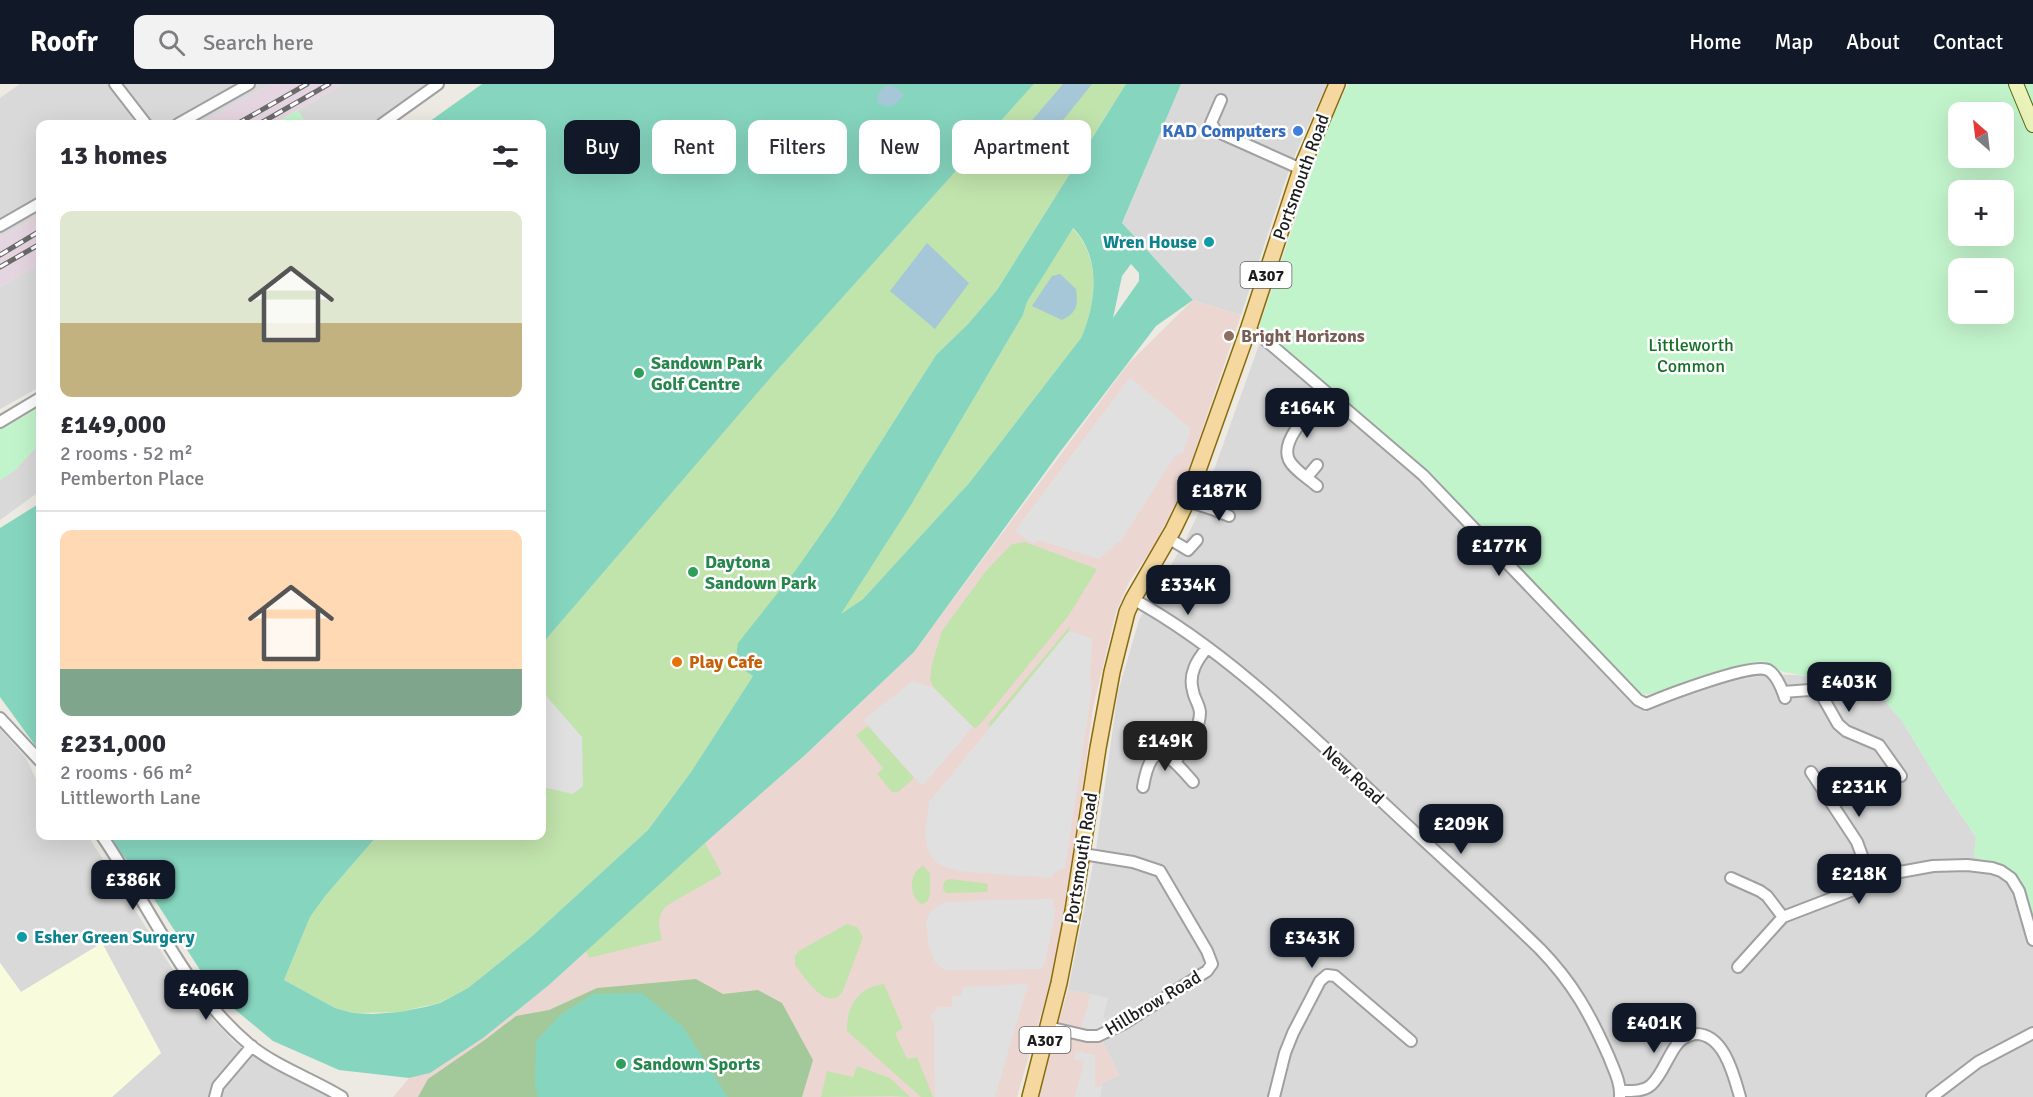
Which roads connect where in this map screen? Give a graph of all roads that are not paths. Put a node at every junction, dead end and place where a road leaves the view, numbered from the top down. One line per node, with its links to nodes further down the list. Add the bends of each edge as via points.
1 (115, 84): 7 (street)
2 (249, 84): 8 (street)
3 (438, 84): 9 (street)
4 (1337, 84): 11 (main road, Portsmouth Road / A307)
5 (2016, 84): 10 (street)
6 (1221, 100): 11 (street, via 1212,118 1213,128)
7 (143, 120)
8 (185, 120)
9 (388, 120)
10 (2033, 125)
11 (1301, 169): 14 (main road, Portsmouth Road / A307)
12 (36, 205): 13 (street)
13 (0, 226)
14 (1248, 330): 15 (street, via 1262,337); 22 (main road, Portsmouth Road / A307)
15 (1327, 394): 19 (street, via 1289,440 1289,460); 35 (street, via 1423,475 1638,700 1646,704 1755,668 1768,670 1784,695 1810,690 1821,694 1838,724 1879,745)
16 (36, 400): 17 (street)
17 (0, 422)
18 (1317, 465): 19 (street)
19 (1307, 477): 21 (street)
20 (1218, 484): 23 (street)
21 (1317, 486)
22 (1187, 501): 23 (street); 25 (main road, Portsmouth Road / A307)
23 (1212, 509): 24 (street)
24 (1228, 516)
25 (1168, 538): 26 (street, via 1188,550); 27 (main road, Portsmouth Road / A307)
26 (1197, 540)
27 (1133, 599): 28 (street, New Road); 39 (main road, Portsmouth Road / A307, via 1110,683)
28 (1207, 648): 30 (street, via 1195,665 1191,682 1200,712); 49 (street, New Road, via 1326,749 1554,964 1583,1001)
29 (0, 718): 32 (street)
30 (1195, 733): 31 (street); 33 (street)
31 (1204, 741)
32 (36, 756)
33 (1175, 762): 36 (street); 37 (street, via 1161,754 1154,755)
34 (1811, 772): 41 (street, via 1857,842)
35 (1901, 776)
36 (1193, 782)
37 (1143, 787)
38 (105, 840): 48 (street, via 186,973 204,998)
39 (1083, 854): 45 (main road, Portsmouth Road / A307); 45 (street, Hillbrow Road, via 1160,871 1212,964 1179,989 1098,1036)
40 (1731, 876): 42 (street, via 1767,896)
41 (1872, 883): 42 (street); 43 (street, via 1900,872 1933,866 1966,865 2001,871 2019,891)
42 (1783, 918): 44 (street)
43 (2033, 939)
44 (1738, 967)
45 (1048, 1027): 52 (main road, Portsmouth Road / A307)
46 (2033, 1033): 55 (street, via 1978,1062)
47 (1411, 1041): 53 (street, via 1335,976 1327,975 1320,981 1293,1033)
48 (252, 1046): 50 (street, via 218,1086); 51 (street)
49 (1620, 1094): 54 (street, via 1652,1084 1679,1042 1701,1034 1716,1043 1725,1056)
50 (215, 1097)
51 (342, 1097)
52 (1030, 1097)
53 (1274, 1097)
54 (1740, 1097)
55 (1932, 1097)

